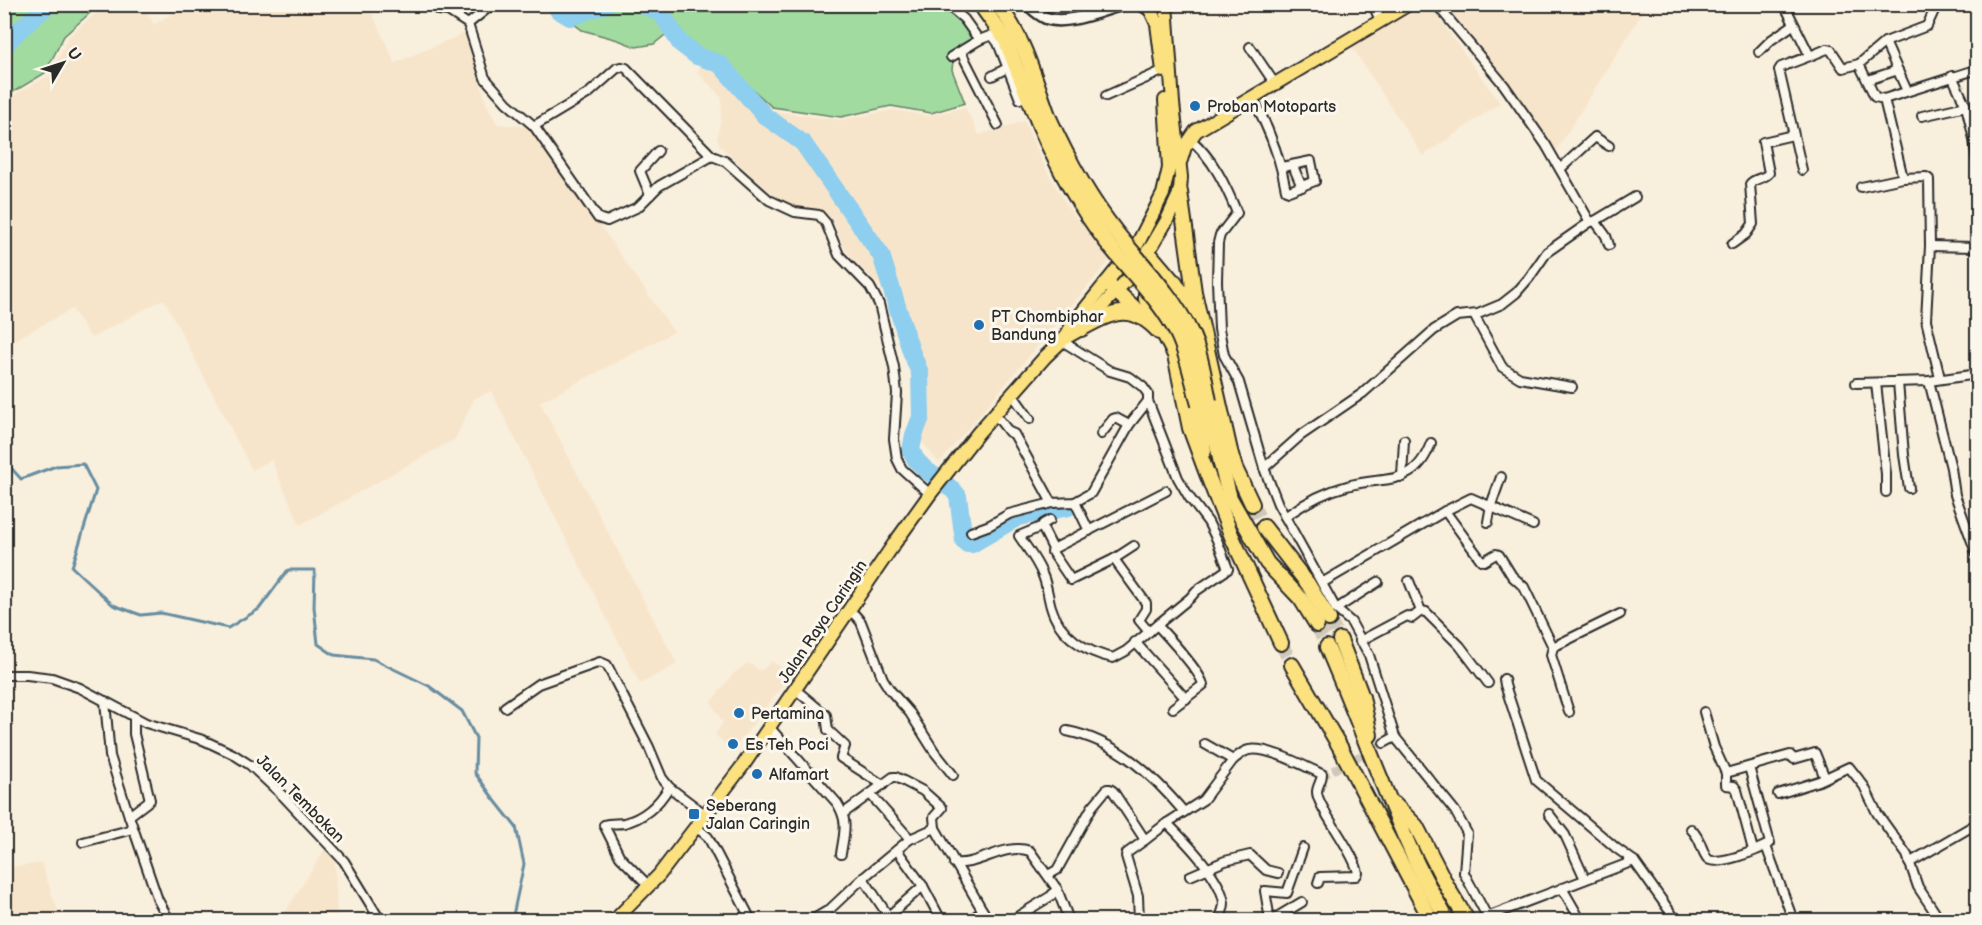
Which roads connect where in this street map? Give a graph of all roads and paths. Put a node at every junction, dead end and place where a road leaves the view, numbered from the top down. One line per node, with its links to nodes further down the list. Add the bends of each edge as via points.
1 (492, 4): 18 (street)
2 (946, 4): 20 (street)
3 (980, 4): 44 (highway, via 1005,39)
4 (997, 4): 44 (highway, via 1016,34)
5 (1027, 4): 16 (main road, via 1044,17 1057,20)
6 (1119, 4): 16 (main road)
7 (1124, 4): 16 (main road)
8 (1166, 4): 42 (highway)
9 (1373, 4): 17 (street)
10 (1409, 4): 17 (highway)
11 (1436, 4): 56 (street, via 1504,85)
12 (1784, 4): 19 (street)
13 (1937, 4): 21 (street, via 1927,26)
14 (1146, 8): 30 (highway, via 1157,24)
15 (438, 10): 18 (street, via 448,11)
16 (1097, 12)
17 (1380, 21): 35 (highway)
18 (468, 24): 46 (street, via 485,78)
19 (1795, 29): 24 (street, via 1771,40); 25 (street)
20 (979, 39): 23 (street); 28 (street, via 992,35)
21 (1886, 42): 27 (street); 31 (street)
22 (1250, 47): 35 (street)
23 (961, 52): 26 (street); 45 (street)
24 (1759, 52)
25 (1810, 56): 27 (street, via 1827,49 1833,51 1843,68); 48 (street, via 1779,70)
26 (951, 57)
27 (1859, 64): 34 (street)
28 (1007, 68): 32 (street); 39 (street)
29 (1977, 69): 33 (street)
30 (1162, 70): 37 (street); 70 (highway, via 1169,168)
31 (1898, 70): 34 (street); 36 (street)
32 (992, 76)
33 (1952, 76): 36 (street); 41 (street)
34 (1868, 80): 40 (street, via 1875,97)
35 (1275, 84): 38 (highway)
36 (1907, 91): 40 (street)
37 (1106, 96)
38 (1252, 97): 47 (highway); 55 (street)
39 (1020, 99)
40 (1884, 99): 59 (street)
41 (1966, 106): 43 (street); 49 (street)
42 (1174, 115): 47 (highway); 53 (highway)
43 (1922, 116)
44 (1044, 121): 88 (highway, bridge, via 1058,167 1082,208 1167,315)
45 (998, 125)
46 (534, 126): 52 (street, via 589,93 622,67); 63 (street, via 602,221 638,207)
47 (1193, 135): 53 (highway); 95 (street, via 1237,213 1218,243 1216,281 1221,341 1239,382)
48 (1793, 135): 58 (street); 67 (street, via 1763,142 1769,173 1750,184 1753,224)
49 (1976, 138): 57 (street)
50 (1608, 146): 56 (street, via 1595,137)
51 (658, 150): 63 (street, via 640,171)
52 (712, 156): 63 (street); 100 (street, via 725,162 769,200 795,212 819,215 839,255 870,287 879,304 894,367 897,459 902,469)
53 (1180, 162): 62 (highway)
54 (1293, 166): 55 (street); 60 (street); 60 (street, via 1312,163 1316,182)
55 (1282, 167): 60 (street, via 1287,190)
56 (1560, 169): 65 (street)
57 (1977, 169)
58 (1802, 170)
59 (1903, 178): 61 (street); 69 (street, via 1929,179)
60 (1302, 187)
61 (1861, 187)
62 (1180, 192): 70 (highway, via 1167,220); 76 (highway, via 1194,292)
63 (650, 195)
64 (1635, 197): 65 (street)
65 (1593, 221): 68 (street); 73 (street, via 1547,252 1516,293 1496,309)
66 (1977, 240): 69 (street, via 1974,247)
67 (1732, 244)
68 (1609, 245)
69 (1930, 246): 80 (street, via 1926,320)
70 (1143, 248): 71 (highway); 72 (highway, Jalan Raya Caringin, via 1135,271)
71 (1175, 282): 76 (highway); 78 (highway, via 1152,282 1146,293)
72 (1112, 287): 74 (highway); 75 (highway, Jalan Raya Caringin)
73 (1474, 315): 85 (street, via 1502,367 1520,378); 95 (street, via 1457,316 1434,330 1363,393 1300,436)
74 (1151, 323): 75 (highway, via 1127,312 1105,315); 78 (highway)
75 (1076, 327): 77 (highway, Jalan Raya Caringin)
76 (1205, 338): 105 (highway, via 1233,460)
77 (1063, 340): 86 (highway, Jalan Raya Caringin); 87 (street, via 1110,371 1130,377 1143,387)
78 (1172, 348): 96 (highway, via 1191,428)
79 (1977, 374): 80 (street)
80 (1940, 378): 81 (street)
81 (1929, 381): 82 (street); 116 (street, via 1952,468 1955,495)
82 (1898, 382): 84 (street); 99 (street)
83 (1856, 383): 84 (street)
84 (1876, 383): 102 (street)
85 (1572, 387)
86 (1012, 394): 89 (highway, Jalan Raya Caringin); 90 (street)
87 (1148, 400): 91 (street); 128 (street, via 1178,478 1208,522 1228,569)
88 (1204, 403): 96 (highway); 127 (highway, via 1230,498 1267,563 1300,599)
89 (994, 413): 100 (highway, Jalan Raya Caringin); 104 (street, via 1014,434)
90 (1030, 418)
91 (1129, 424): 92 (street, via 1113,418); 103 (street, via 1090,493)
92 (1101, 434)
93 (1404, 440): 97 (street)
94 (1431, 443): 97 (street, via 1416,469)
95 (1264, 468): 108 (street)
96 (1206, 471): 132 (highway)
97 (1402, 477): 108 (street, via 1348,485 1319,495)
98 (1501, 477): 106 (street)
99 (1909, 488)
100 (932, 491): 124 (highway, Jalan Raya Caringin)
101 (1166, 491): 114 (street)
102 (1886, 492)
103 (1075, 502): 104 (street); 114 (street)
104 (1052, 503): 115 (street, via 1009,514)
105 (1252, 504)
106 (1491, 505): 107 (street, via 1471,498); 110 (street); 111 (street)
107 (1445, 511): 123 (street); 134 (street, via 1482,560 1499,555 1524,587)
108 (1285, 517): 123 (street)
109 (1050, 520): 112 (street)
110 (1488, 522)
111 (1533, 525)
112 (1043, 526): 118 (street); 131 (street, via 1019,536 1043,575 1051,609 1061,629 1084,647 1110,657)
113 (1264, 526): 127 (highway)
114 (1089, 531): 118 (street)
115 (971, 532)
116 (1975, 544): 119 (street)
117 (1134, 546): 120 (street)
118 (1053, 549): 120 (street, via 1071,580)
119 (1977, 558)
120 (1114, 559): 129 (street, via 1146,603 1139,620)
121 (1409, 581): 125 (street)
122 (1377, 582): 127 (street)
123 (1322, 583): 127 (street)
124 (848, 611): 139 (highway, Jalan Raya Caringin); 155 (street, via 861,622 890,690)
125 (1421, 611): 130 (street); 138 (street, via 1460,646)
126 (1620, 614): 134 (street)
127 (1328, 618): 130 (street, via 1351,622)
128 (1157, 625): 129 (street); 140 (street, via 1202,678 1203,685)
129 (1149, 632): 131 (street)
130 (1360, 641): 149 (street)
131 (1136, 642): 140 (street)
132 (1281, 643)
133 (1333, 643): 161 (highway, via 1362,697 1372,761)
134 (1553, 646): 144 (street, via 1551,655)
135 (1292, 665): 213 (highway, via 1351,767)
136 (4, 675): 141 (street, Jalan Tembokan, via 52,678)
137 (1504, 679): 181 (street, via 1536,780)
138 (1488, 683)
139 (795, 689): 147 (highway, Jalan Raya Caringin); 157 (street, via 826,715 828,730 845,746 841,758)
140 (1186, 699): 143 (street)
141 (105, 701): 146 (street, Jalan Tembokan); 166 (street, via 110,756)
142 (505, 707): 158 (street, via 538,684 603,662)
143 (1173, 708)
144 (1569, 712)
145 (1704, 712): 154 (street)
146 (134, 722): 166 (street, via 150,796); 201 (street, Jalan Tembokan, via 217,745 250,765 344,861)
147 (770, 728): 163 (street); 165 (highway, Jalan Raya Caringin)
148 (1067, 731): 162 (street, via 1085,735 1136,762)
149 (1395, 737): 150 (street); 199 (street, via 1463,824 1468,839 1464,873)
150 (1384, 743)
151 (1205, 744): 152 (street)
152 (1233, 760): 162 (street, via 1209,794); 190 (street, via 1256,749 1322,774 1317,794 1358,871 1356,876)
153 (1749, 767): 154 (street); 156 (street, via 1790,755 1794,759 1815,753); 176 (street, via 1770,841)
154 (1726, 773): 179 (street, via 1726,784 1737,790)
155 (953, 775)
156 (1825, 778): 160 (street); 183 (street, via 1849,767)
157 (883, 785): 159 (street); 170 (street, via 896,777 934,800 942,808 934,817)
158 (669, 787): 165 (street); 191 (street, via 661,800 637,818 604,825 621,857)
159 (870, 794): 163 (street); 173 (street)
160 (1778, 794)
161 (1388, 798): 214 (highway); 215 (highway, via 1416,826)
162 (1184, 812): 167 (street)
163 (844, 813): 180 (street)
164 (1549, 814): 189 (street, via 1565,835)
165 (705, 815): 169 (highway, Jalan Raya Caringin)
166 (129, 816): 171 (street)
167 (1167, 823): 174 (street); 184 (street)
168 (1977, 823): 183 (street)
169 (696, 827): 191 (highway, Jalan Raya Caringin); 203 (street, via 708,837)
170 (935, 828): 173 (street); 182 (street)
171 (133, 829): 175 (street); 200 (street)
172 (1691, 829): 179 (street, via 1708,861 1728,860)
173 (910, 839): 178 (street)
174 (1145, 840): 186 (street, via 1113,791 1107,789 1092,807 1057,870); 210 (street, via 1126,856 1138,896)
175 (83, 842)
176 (1766, 846): 179 (street); 217 (street)
177 (1303, 848): 212 (street, via 1287,893 1265,891)
178 (897, 850): 188 (street); 192 (street)
179 (1753, 850)
180 (841, 854)
181 (1634, 861): 189 (street); 216 (street)
182 (954, 863): 186 (street, via 1024,849 1034,855); 196 (street)
183 (1909, 863): 218 (street, via 1918,887)
184 (1209, 869): 185 (street, via 1250,855 1266,870); 187 (street); 211 (street, via 1223,898)
185 (1278, 873)
186 (1048, 875): 194 (street)
187 (1190, 876)
188 (863, 878): 198 (street); 204 (street)
189 (1585, 879): 193 (street)
190 (1320, 880)
191 (649, 886): 202 (highway, Jalan Raya Caringin)
192 (923, 886): 198 (street); 205 (street)
193 (1562, 888): 197 (street); 199 (street)
194 (1057, 889): 208 (street); 209 (street)
195 (1302, 902): 212 (street)
196 (982, 911): 206 (street); 207 (street)
197 (1577, 914)
198 (886, 919)
199 (1488, 919)
200 (169, 921)
201 (380, 921)
202 (615, 921)
203 (751, 921)
204 (812, 921)
205 (941, 921)
206 (970, 921)
207 (988, 921)
208 (1012, 921)
209 (1069, 921)
210 (1139, 921)
211 (1219, 921)
212 (1271, 921)
213 (1431, 921)
214 (1447, 921)
215 (1467, 921)
216 (1676, 921)
217 (1793, 921)
218 (1940, 921)

